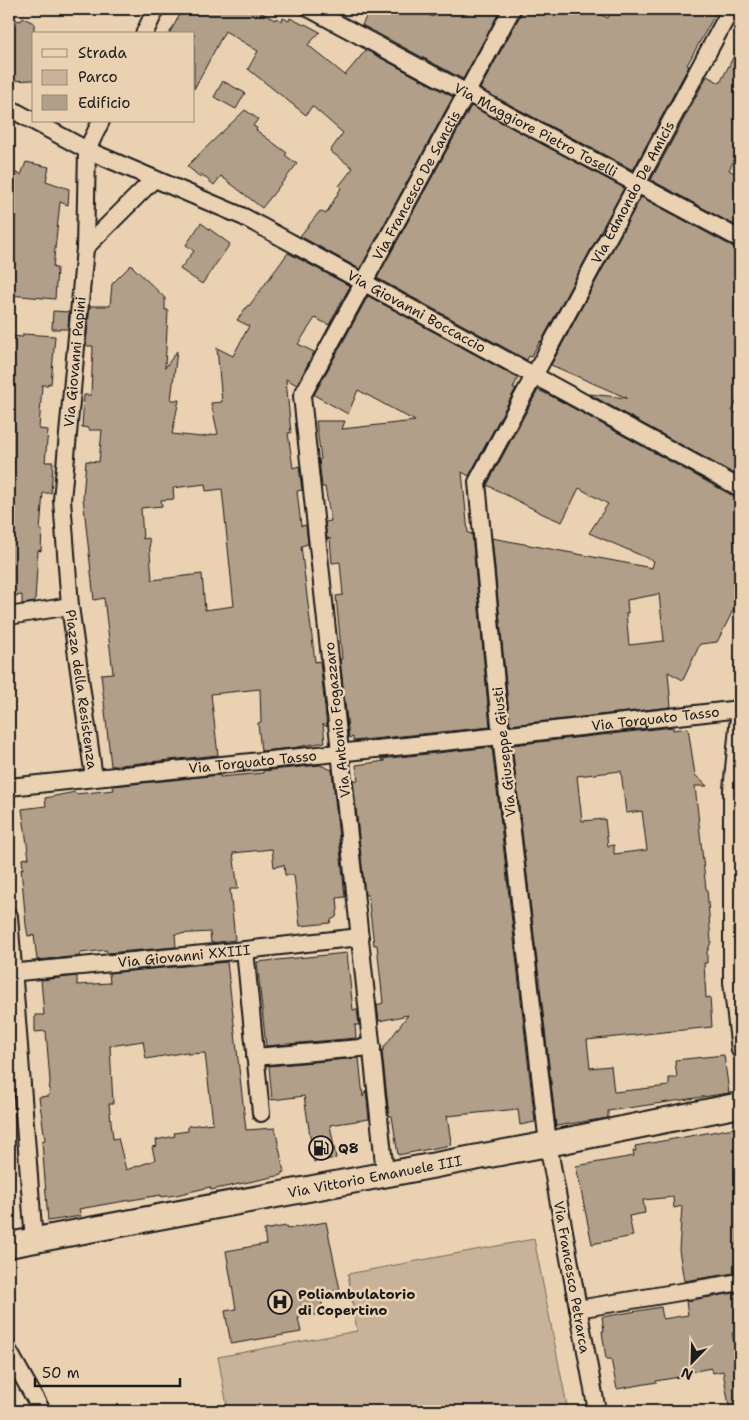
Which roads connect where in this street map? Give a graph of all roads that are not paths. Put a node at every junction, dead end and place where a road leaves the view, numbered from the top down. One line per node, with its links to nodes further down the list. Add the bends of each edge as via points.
1 (156, 9): 6 (street)
2 (310, 9): 5 (street, Via Maggiore Pietro Toselli)
3 (512, 9): 7 (street, Via Francesco De Sanctis)
4 (731, 9): 14 (street, Via Edmondo De Amicis)
5 (334, 15): 7 (street, Via Maggiore Pietro Toselli)
6 (145, 32)
7 (466, 92): 14 (street, Via Maggiore Pietro Toselli); 17 (street, Via Francesco De Sanctis)
8 (9, 108): 9 (street, Via Giovanni Boccaccio)
9 (32, 120)
10 (35, 122): 12 (street, Via Giovanni Boccaccio)
11 (101, 122): 12 (street, Via Giovanni Papini)
12 (87, 150): 13 (street, Via Giovanni Boccaccio); 16 (street, Via Giovanni Papini)
13 (154, 179): 16 (street); 17 (street, Via Giovanni Boccaccio, via 244,217)
14 (636, 183): 15 (street, Via Maggiore Pietro Toselli); 18 (street, Via Edmondo De Amicis)
15 (740, 239)
16 (85, 248): 20 (street, Via Giovanni Papini, via 62,500)
17 (364, 282): 18 (street, Via Giovanni Boccaccio); 24 (street, Via Antonio Fogazzaro, via 302,396)
18 (534, 375): 19 (street, Via Giovanni Boccaccio); 23 (street, Via Giuseppe Giusti, via 476,482)
19 (740, 488)
20 (70, 606): 21 (street, Piazza della Resistenza); 25 (street, Piazza della Resistenza)
21 (9, 616)
22 (740, 708): 23 (street, Via Torquato Tasso); 32 (street, via 732,790 732,982)
23 (501, 736): 24 (street, Via Torquato Tasso); 36 (street, Via Giuseppe Giusti)
24 (340, 753): 25 (street, Via Torquato Tasso); 28 (street, Via Antonio Fogazzaro)
25 (94, 778): 26 (street, Piazza della Resistenza)
26 (9, 787)
27 (9, 916): 30 (street)
28 (360, 937): 29 (street, Via Giovanni XXIII); 31 (street, Via Antonio Fogazzaro)
29 (245, 950): 30 (street, Via Giovanni XXIII); 33 (street)
30 (11, 973): 38 (street)
31 (372, 1047): 33 (street); 37 (street, Via Antonio Fogazzaro)
32 (740, 1050)
33 (255, 1057): 35 (street)
34 (740, 1105): 36 (street, Via Vittorio Emanuele III)
35 (260, 1113)
36 (548, 1144): 37 (street, Via Vittorio Emanuele III); 41 (street, Via Francesco Petrarca)
37 (385, 1173): 38 (street, Via Vittorio Emanuele III)
38 (34, 1241): 39 (street, Via Vittorio Emanuele III)
39 (9, 1246)
40 (740, 1282): 41 (street)
41 (578, 1309): 44 (street, Via Francesco Petrarca)
42 (9, 1352): 43 (street)
43 (42, 1411)
44 (597, 1411)

